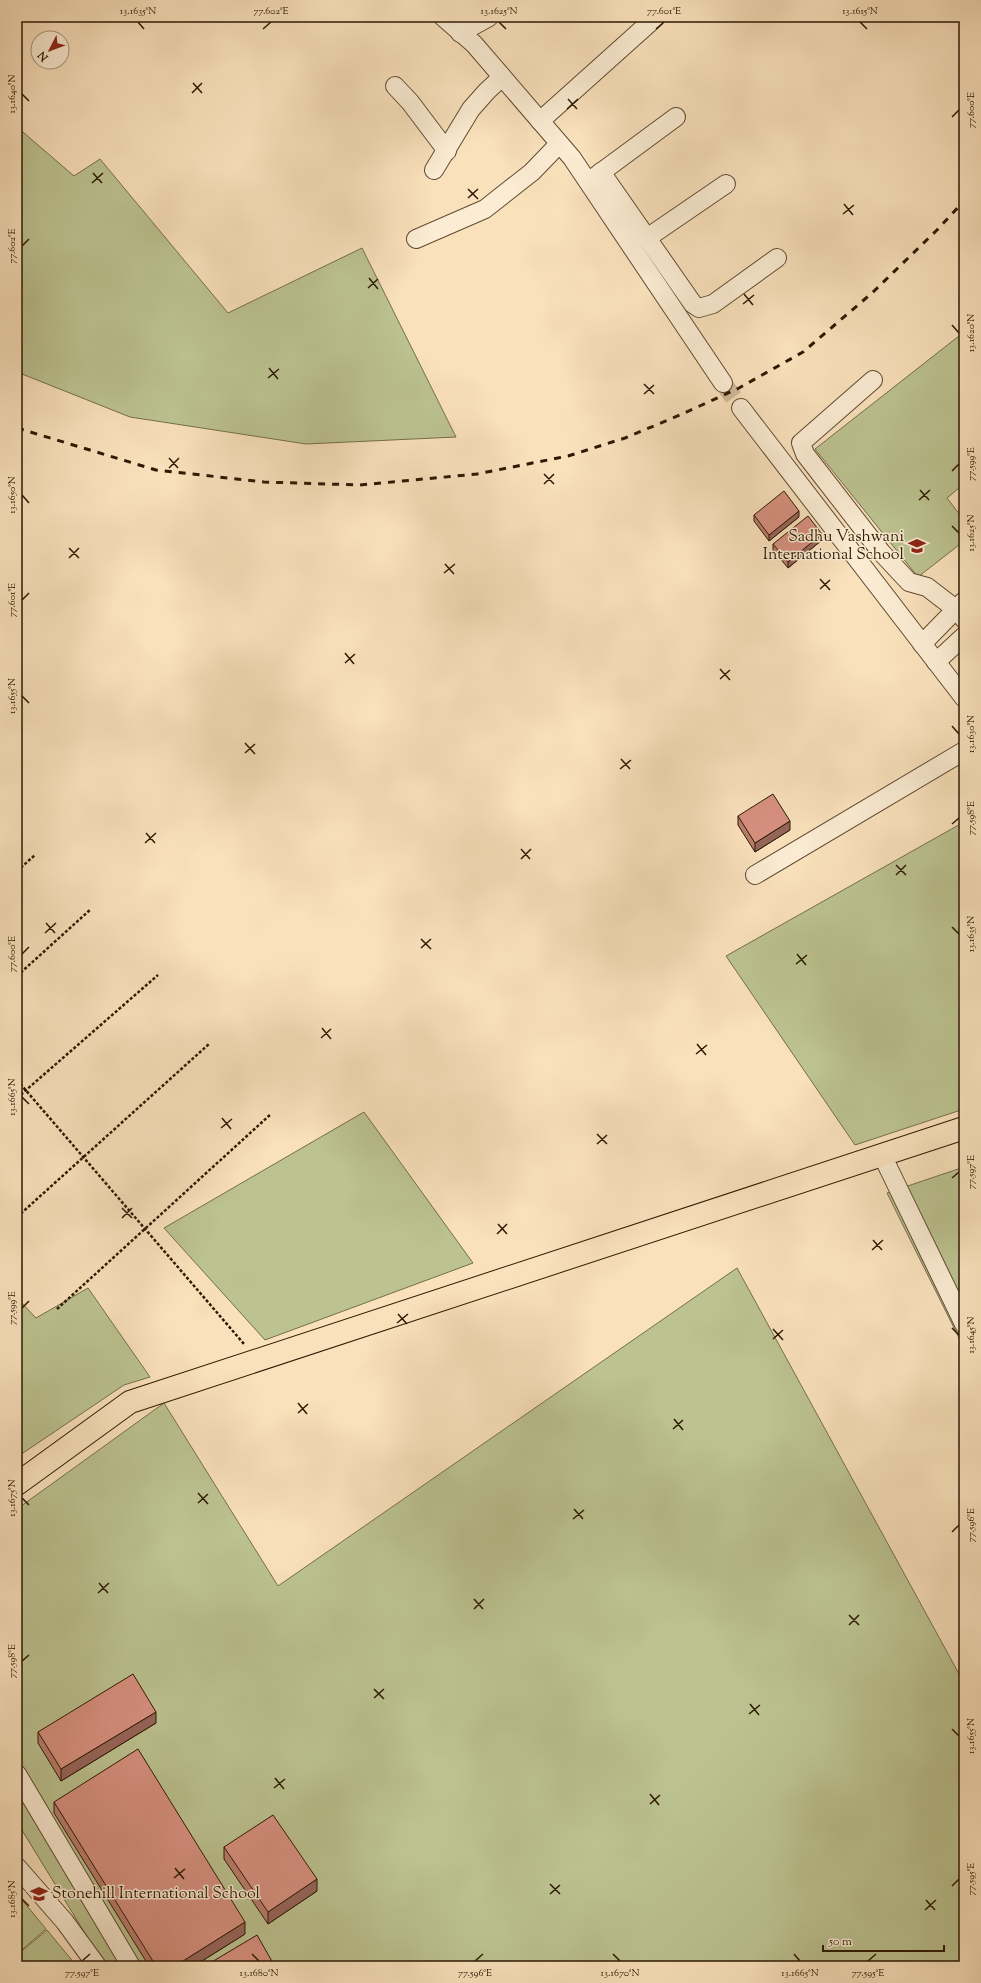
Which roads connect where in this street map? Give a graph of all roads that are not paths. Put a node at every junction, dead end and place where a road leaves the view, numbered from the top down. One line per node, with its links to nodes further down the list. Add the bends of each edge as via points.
1 (442, 17): 4 (street)
2 (489, 17): 4 (street)
3 (650, 19): 8 (street)
4 (460, 33): 5 (street, via 474,44)
5 (502, 77): 8 (street); 10 (street, via 486,91 471,110)
6 (395, 86): 10 (street)
7 (676, 117): 12 (street)
8 (540, 121): 9 (street)
9 (559, 144): 12 (street); 15 (street, via 532,172 485,209)
10 (447, 151): 11 (street)
11 (434, 170)
12 (594, 177): 14 (street); 18 (street)
13 (726, 184): 14 (street)
14 (647, 238): 16 (street, via 693,304 699,308 712,304)
15 (416, 239)
16 (777, 258)
17 (873, 380): 20 (street, via 801,443 805,454 881,552 909,582 927,587)
18 (722, 383)
19 (741, 408): 22 (street)
20 (962, 610): 22 (street)
21 (964, 636): 23 (street)
22 (922, 644): 23 (street)
23 (936, 662): 24 (street)
24 (964, 698)
25 (964, 751): 26 (street)
26 (755, 875)
27 (964, 1128): 28 (main road)
28 (882, 1155): 29 (street); 30 (main road, via 130,1402)
29 (964, 1324)
30 (17, 1484)
31 (17, 1774): 34 (street)
32 (17, 1867): 33 (street, via 65,1922)
33 (96, 1966)
34 (131, 1966)

